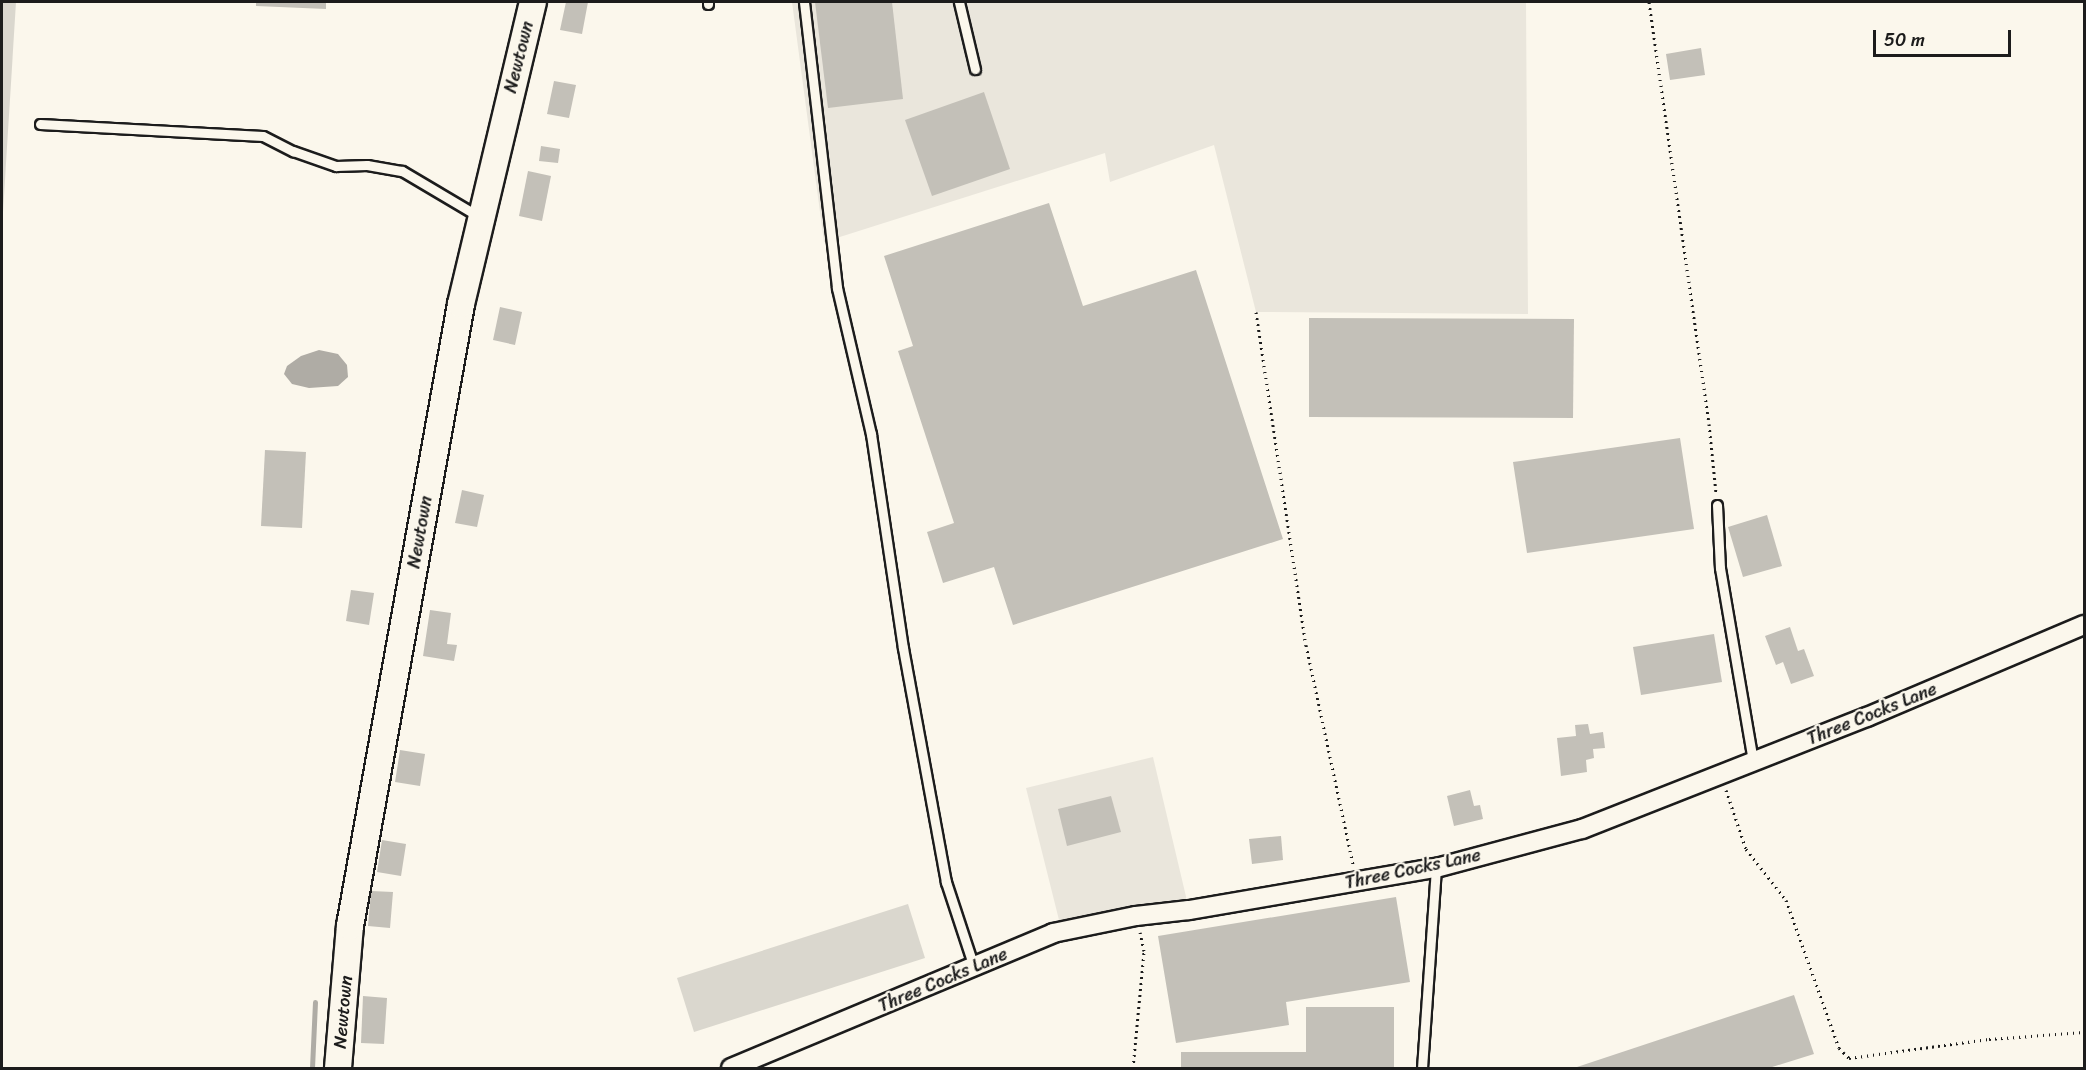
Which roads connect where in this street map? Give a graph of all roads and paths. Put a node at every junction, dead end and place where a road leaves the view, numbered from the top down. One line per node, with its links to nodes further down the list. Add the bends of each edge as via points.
1 (533, 2): 7 (main road, Newtown)
2 (804, 2): 16 (lane, via 837,288 871,434 903,648 945,882)
3 (959, 2): 5 (lane)
4 (1649, 2): 9 (path)
5 (975, 69)
6 (40, 124): 7 (lane, via 263,136 293,152 336,166 367,165 402,171)
7 (480, 217): 18 (main road, Newtown, via 350,926)
8 (1256, 312): 14 (path, via 1306,645)
9 (1717, 505): 11 (lane, via 1720,568)
10 (2085, 625): 11 (street, Three Cocks Lane)
11 (1753, 761): 12 (street, Three Cocks Lane)
12 (1722, 776): 13 (street, Three Cocks Lane, via 1582,829); 17 (path, via 1746,849 1786,900 1839,1048 1849,1058 1989,1039)
13 (1436, 868): 14 (street, Three Cocks Lane); 21 (lane)
14 (1357, 881): 15 (street, Three Cocks Lane)
15 (1136, 916): 16 (street, Three Cocks Lane, via 1053,933); 20 (path, via 1144,951)
16 (974, 967): 19 (street, Three Cocks Lane)
17 (2085, 1032)
18 (338, 1068)
19 (731, 1068)
20 (1133, 1068)
21 (1422, 1068)

